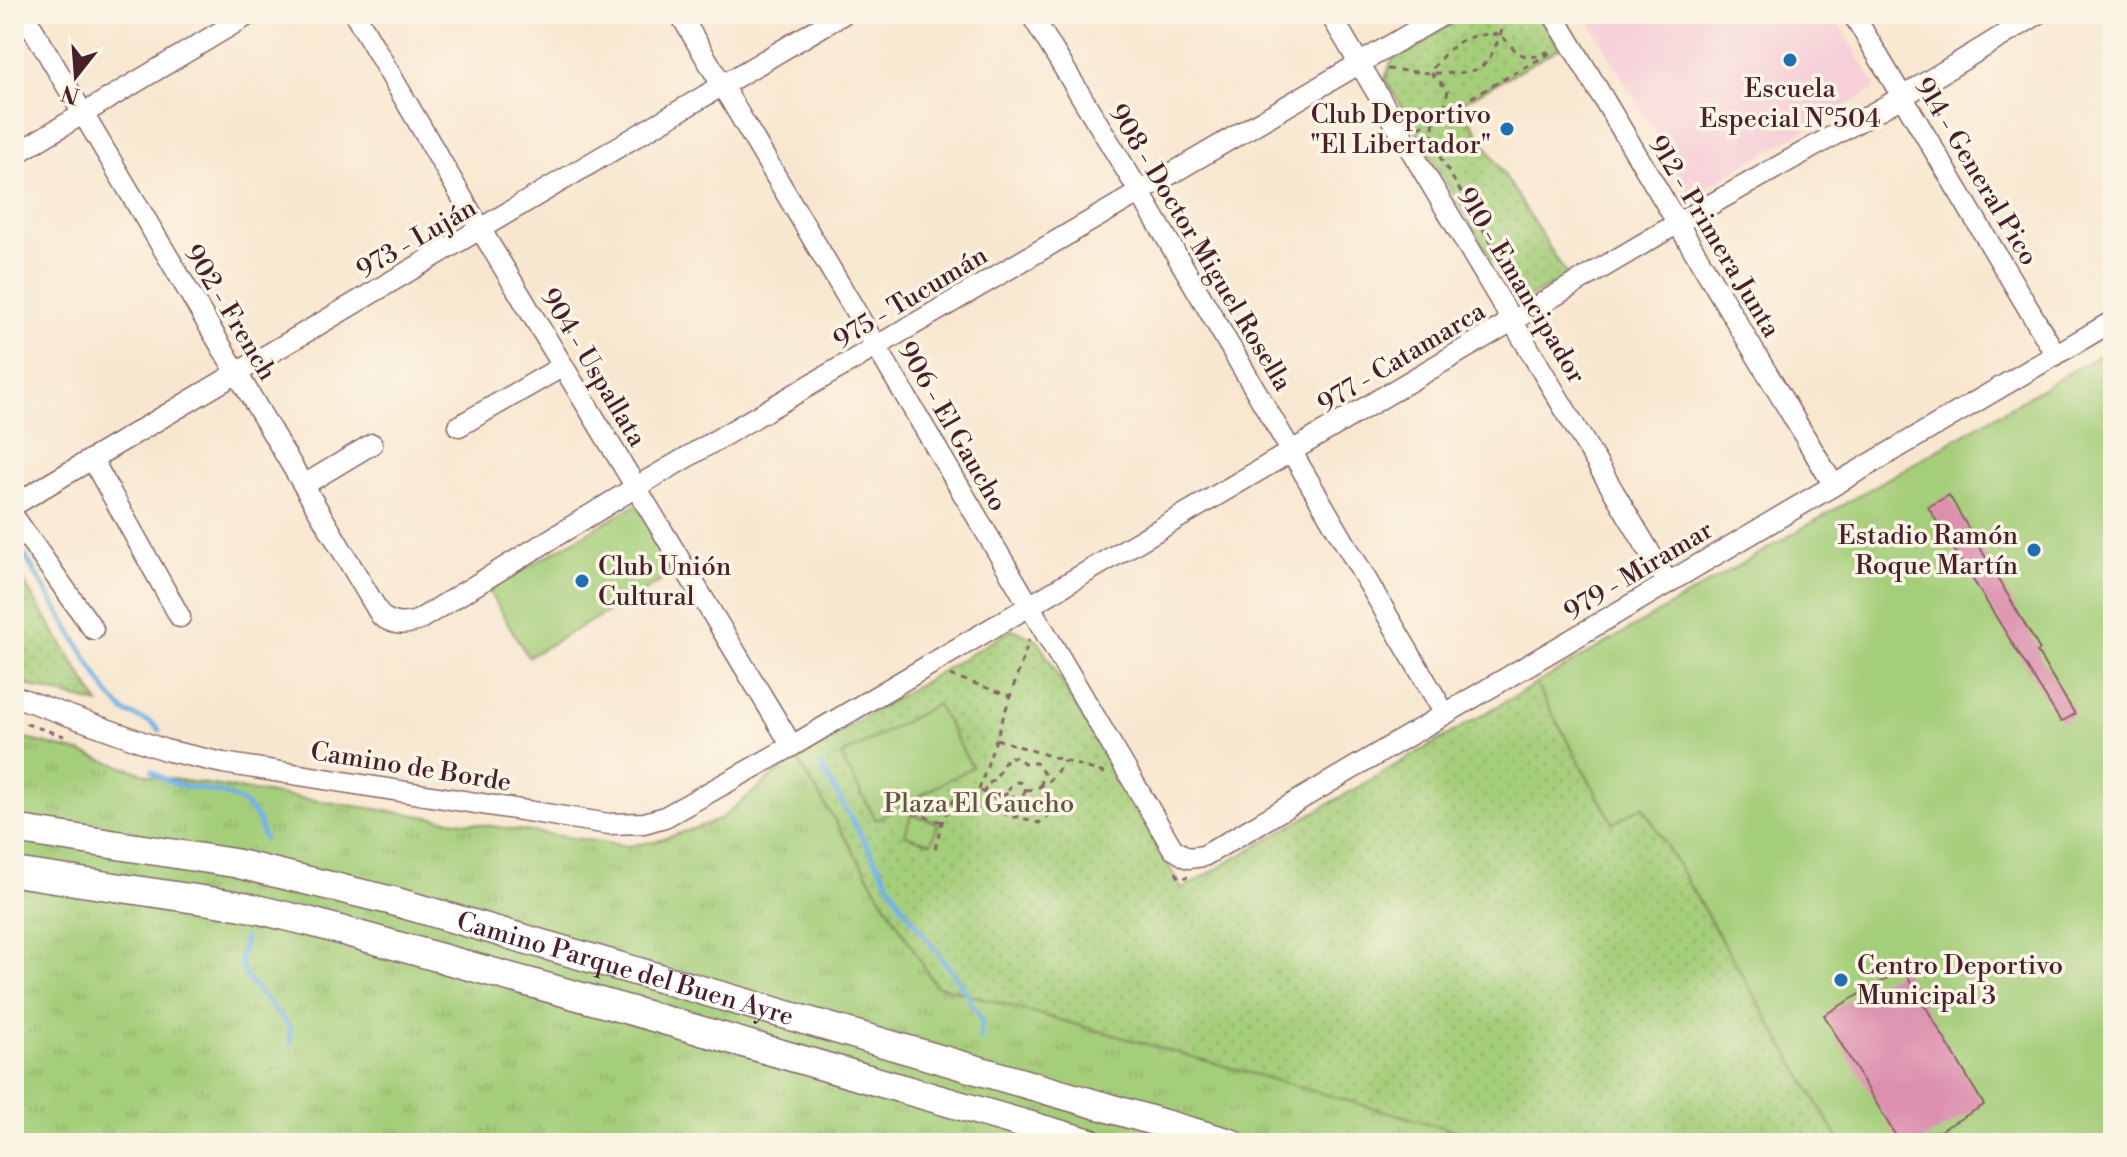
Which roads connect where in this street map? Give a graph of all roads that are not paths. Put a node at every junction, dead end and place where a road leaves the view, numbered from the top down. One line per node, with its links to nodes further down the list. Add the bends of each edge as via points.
1 (24, 14): 15 (street, 902 - French)
2 (250, 14): 15 (street)
3 (355, 14): 19 (street, 904 - Uspallata)
4 (680, 14): 13 (street, 906 - El Gaucho)
5 (843, 14): 13 (street, 973 - Luján)
6 (1031, 14): 17 (street, 908 - Doctor Miguel Rosella)
7 (1330, 14): 12 (street, 910 - Emancipador)
8 (1444, 14): 12 (street, 975 - Tucumán)
9 (1553, 14): 18 (street, 912 - Primera Junta)
10 (1853, 14): 14 (street, 914 - General Pico)
11 (2038, 14): 14 (street, 977 - Catamarca)
12 (1360, 64): 17 (street, 975 - Tucumán); 20 (street, 910 - Emancipador)
13 (722, 86): 19 (street, 973 - Luján); 22 (street, 906 - El Gaucho)
14 (1902, 97): 18 (street, 977 - Catamarca); 23 (street, 914 - General Pico)
15 (83, 114): 16 (street); 25 (street, 902 - French)
16 (14, 155)
17 (1139, 191): 22 (street, 975 - Tucumán); 28 (street, 908 - Doctor Miguel Rosella)
18 (1678, 223): 20 (street, 977 - Catamarca); 30 (street, 912 - Primera Junta)
19 (481, 230): 24 (street, 904 - Uspallata); 25 (street, 973 - Luján)
20 (1513, 320): 28 (street, 977 - Catamarca); 35 (street, 910 - Emancipador)
21 (2113, 321): 23 (street, 979 - Miramar)
22 (876, 348): 32 (street, 975 - Tucumán); 36 (street, 906 - El Gaucho)
23 (2056, 355): 30 (street, 979 - Miramar)
24 (563, 366): 26 (street); 32 (street, 904 - Uspallata)
25 (238, 373): 29 (street, 973 - Luján); 31 (street, 902 - French)
26 (459, 426)
27 (372, 444): 31 (street)
28 (1292, 452): 36 (street, 977 - Catamarca); 41 (street, 908 - Doctor Miguel Rosella)
29 (92, 459): 33 (street, 973 - Luján); 37 (street)
30 (1833, 484): 35 (street, 979 - Miramar)
31 (304, 485): 38 (street, 902 - French, via 381,616)
32 (636, 487): 38 (street, 975 - Tucumán); 42 (street, 904 - Uspallata)
33 (14, 505)
34 (14, 517): 39 (street)
35 (1668, 583): 41 (street, 979 - Miramar)
36 (1028, 605): 42 (street, 977 - Catamarca); 44 (street, 906 - El Gaucho, via 1173,849)
37 (180, 617)
38 (403, 625)
39 (93, 629)
40 (14, 696): 42 (street, Camino de Borde, via 196,757 609,824 665,817)
41 (1445, 714): 44 (street, 979 - Miramar, via 1204,856)
42 (792, 746)
43 (14, 829): 47 (highway, Camino Parque del Buen Ayre, via 234,863 393,901)
44 (1188, 858)
45 (14, 872): 46 (highway, Camino Parque del Buen Ayre, via 243,906 324,925)
46 (1090, 1143)
47 (1230, 1143)

